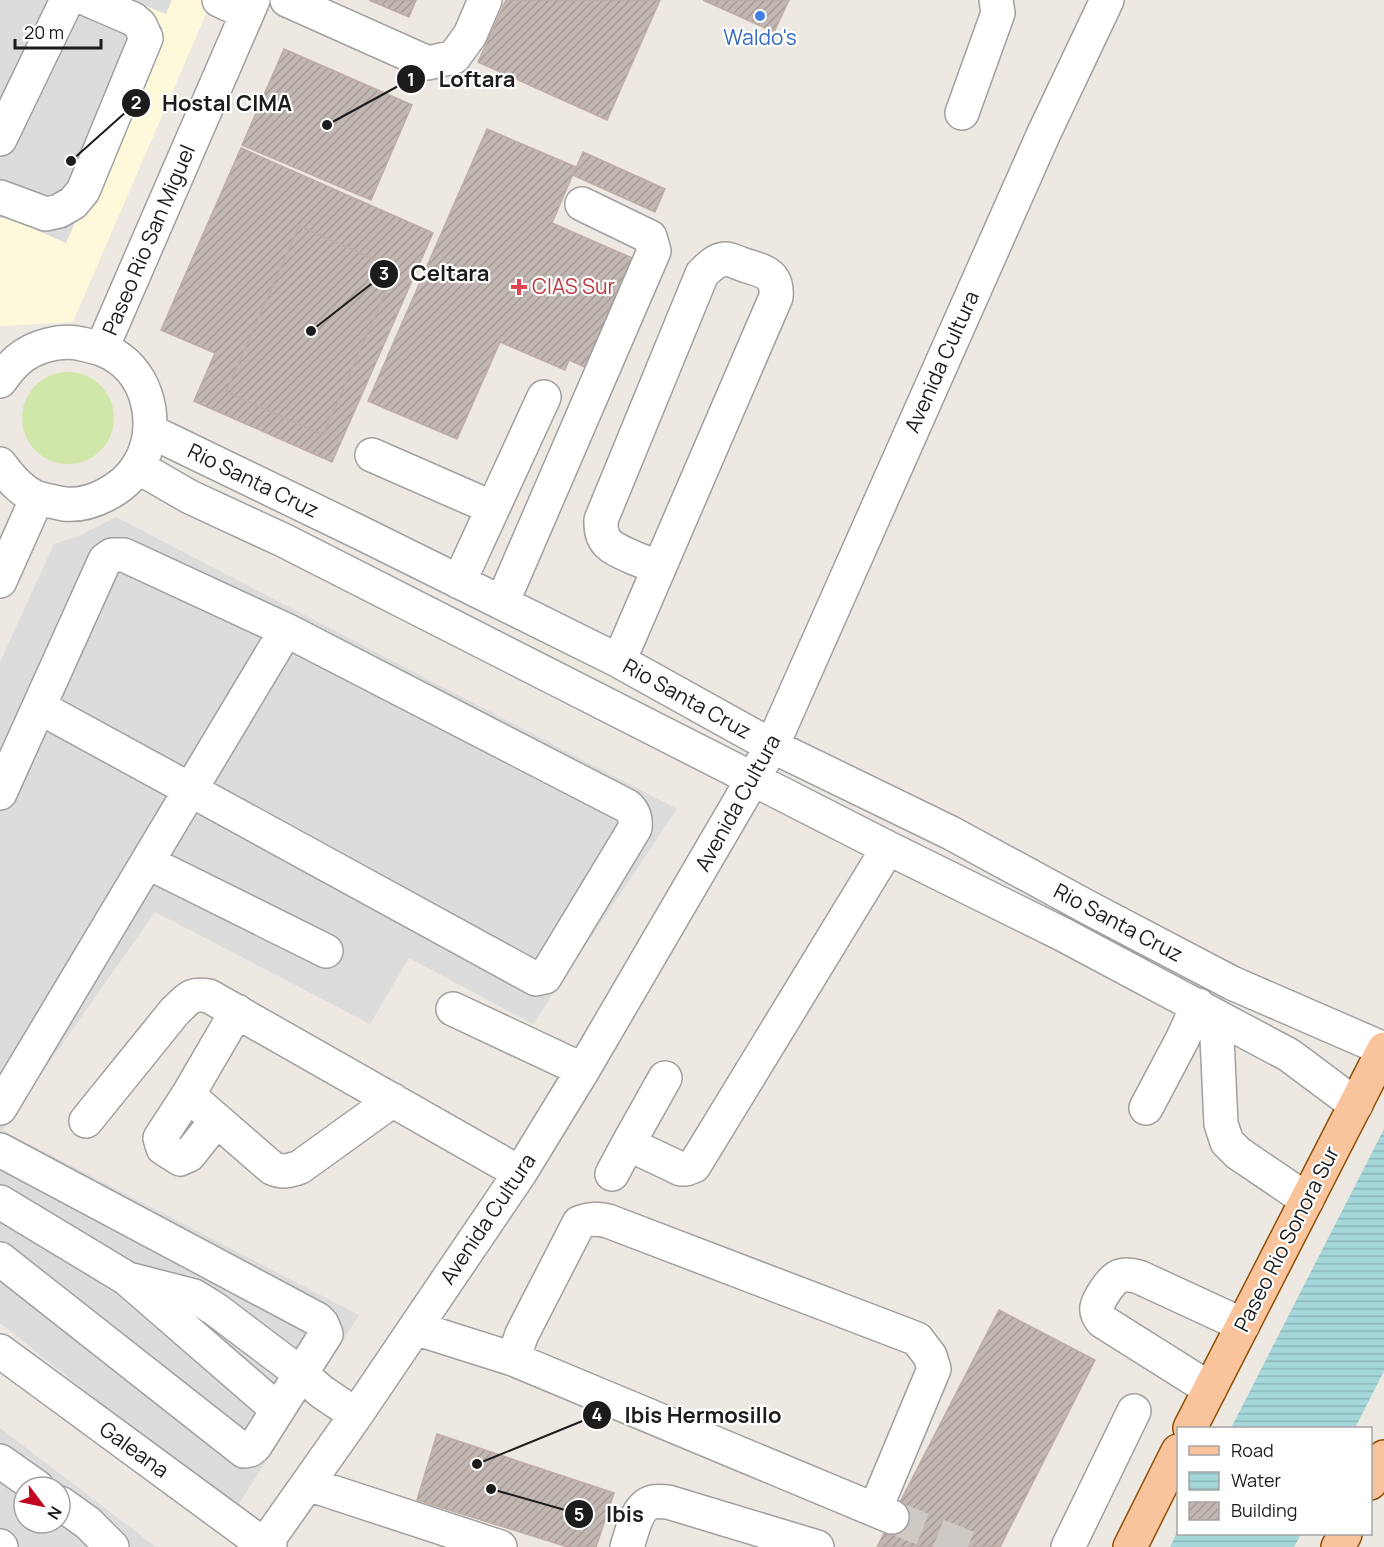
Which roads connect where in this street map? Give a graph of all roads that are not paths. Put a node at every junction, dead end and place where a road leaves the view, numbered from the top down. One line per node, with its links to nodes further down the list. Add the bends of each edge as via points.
1 (67, 0): 9 (street)
2 (89, 0): 10 (street, via 134,19 146,38 83,191 73,203 46,214)
3 (287, 0): 4 (street, via 428,63 454,57 470,35)
4 (485, 0)
5 (996, 0): 8 (street, via 998,13)
6 (1107, 0): 28 (street, Avenida Cultura, via 1039,144)
7 (240, 4): 12 (street, Paseo Rio San Miguel)
8 (962, 113)
9 (0, 139)
10 (0, 197)
11 (582, 204): 24 (street, via 650,237 654,251)
12 (102, 348): 13 (street, via 70,341 43,345); 15 (street, via 121,360 139,379 149,404)
13 (6, 364)
14 (544, 397): 20 (street)
15 (150, 431): 18 (street); 23 (street, Rio Santa Cruz)
16 (372, 454): 20 (street)
17 (0, 464): 19 (street, via 14,482)
18 (138, 467): 19 (street, via 119,487 94,501 65,504); 29 (street, Rio Santa Cruz, via 190,497 285,541)
19 (37, 498): 22 (street)
20 (493, 508): 23 (street)
21 (659, 568): 21 (street, via 776,297 775,280 767,273 726,259 712,264 702,274 601,520 604,540 612,548); 26 (street)
22 (0, 581)
23 (459, 582): 24 (street, Rio Santa Cruz)
24 (502, 603): 26 (street, Rio Santa Cruz)
25 (286, 630): 27 (street, via 124,555 112,555 105,560); 30 (street); 30 (street, via 627,806 633,811 635,828 545,977 536,979)
26 (619, 661): 28 (street, Rio Santa Cruz)
27 (39, 707): 30 (street); 31 (street)
28 (772, 746): 29 (street, Avenida Cultura); 38 (street, Rio Santa Cruz, via 951,833 1232,983)
29 (753, 779): 32 (street, Rio Santa Cruz); 39 (street, Avenida Cultura)
30 (190, 791): 33 (street)
31 (0, 793)
32 (888, 848): 36 (street, Rio Santa Cruz); 48 (street, via 694,1166 681,1169)
33 (147, 862): 34 (street); 44 (street)
34 (326, 951)
35 (453, 1009): 39 (street)
36 (1207, 1010): 43 (street, Rio Santa Cruz, via 1289,1055); 45 (street, via 1182,1040); 52 (street, via 1221,1124 1227,1142)
37 (237, 1011): 41 (street); 42 (street); 47 (street, via 209,996 196,994 187,1000)
38 (1384, 1049): 43 (main road, Paseo Rio Sonora Sur)
39 (583, 1070): 50 (street, Avenida Cultura)
40 (665, 1078): 48 (street)
41 (188, 1095): 46 (street); 46 (street, via 160,1138 163,1148 185,1158)
42 (393, 1100): 46 (street, via 288,1172 272,1168); 50 (street)
43 (1356, 1105): 52 (main road, Paseo Rio Sonora Sur)
44 (0, 1108)
45 (1146, 1108)
46 (218, 1120)
47 (86, 1121)
48 (628, 1144): 51 (street)
49 (0, 1150): 60 (street, via 317,1319 326,1334)
50 (520, 1173): 57 (street, Avenida Cultura)
51 (612, 1174)
52 (1307, 1200): 56 (main road, Paseo Rio Sonora Sur)
53 (0, 1202): 55 (street)
54 (0, 1259): 62 (street, via 244,1451 255,1446)
55 (126, 1278): 60 (street, via 194,1296); 62 (street)
56 (1243, 1325): 61 (main road, Paseo Rio Sonora Sur); 61 (street, via 1130,1274 1113,1280 1097,1305 1102,1321)
57 (415, 1328): 59 (street); 64 (street, Avenida Cultura)
58 (0, 1351): 74 (street, Galeana)
59 (513, 1359): 59 (street, via 884,1513 934,1369 917,1339 596,1218 579,1223)
60 (301, 1374): 62 (street); 64 (street)
61 (1210, 1389): 65 (main road, Paseo Rio Sonora Sur)
62 (278, 1410)
63 (1134, 1411): 79 (street)
64 (356, 1415): 71 (street, Avenida Cultura)
65 (1191, 1427)
66 (1177, 1455): 80 (main road)
67 (1384, 1457): 70 (main road)
68 (0, 1461): 69 (street)
69 (20, 1475)
70 (1372, 1481)
71 (308, 1484): 74 (street, Avenida Cultura); 76 (street)
72 (72, 1520): 73 (street)
73 (82, 1535): 75 (street)
74 (266, 1546)
75 (112, 1547)
76 (500, 1547)
77 (627, 1547): 78 (street, via 644,1507 668,1502)
78 (817, 1547)
79 (1068, 1547)
80 (1130, 1547)

